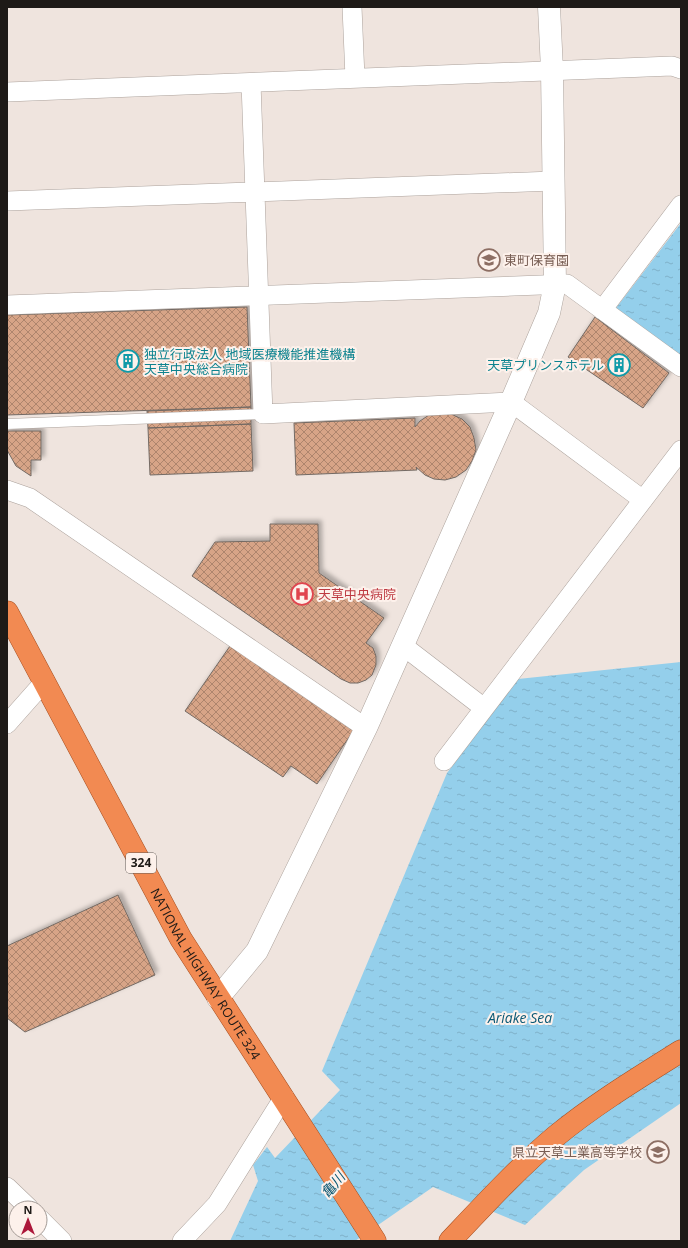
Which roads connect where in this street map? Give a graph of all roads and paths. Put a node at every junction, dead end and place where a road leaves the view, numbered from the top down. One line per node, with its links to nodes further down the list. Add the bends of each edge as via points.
1 (352, 7): 5 (street)
2 (549, 7): 4 (street)
3 (681, 68): 4 (street, via 672,66)
4 (552, 70): 5 (street); 8 (street)
5 (355, 78): 6 (street)
6 (250, 82): 7 (street); 9 (street)
7 (7, 92)
8 (553, 181): 9 (street); 12 (street)
9 (254, 192): 10 (street); 13 (street)
10 (7, 202)
11 (681, 205): 15 (street)
12 (554, 284): 13 (street); 15 (street, via 567,284); 17 (street, via 549,313)
13 (258, 296): 14 (street); 18 (street)
14 (7, 305)
15 (602, 310): 16 (street)
16 (681, 367)
17 (511, 402): 18 (street); 22 (street); 24 (street)
18 (263, 414): 19 (lane)
19 (7, 424)
20 (681, 450): 22 (street)
21 (7, 490): 28 (street, via 30,498)
22 (643, 500): 26 (street)
23 (7, 612): 25 (highway, NATIONAL HIGHWAY ROUTE 324 / 324)
24 (402, 645): 26 (street); 28 (street)
25 (45, 681): 27 (street); 30 (highway, NATIONAL HIGHWAY ROUTE 324 / 324, via 182,939)
26 (484, 708): 29 (street)
27 (7, 724)
28 (366, 728): 30 (street, via 257,951)
29 (444, 761)
30 (218, 998): 32 (highway, NATIONAL HIGHWAY ROUTE 324 / 324)
31 (681, 1051): 39 (highway, via 609,1095 555,1136 506,1182)
32 (287, 1102): 37 (street, via 217,1204); 38 (highway, NATIONAL HIGHWAY ROUTE 324 / 324)
33 (7, 1187): 34 (street)
34 (21, 1200)
35 (48, 1227): 36 (street)
36 (62, 1241)
37 (182, 1241)
38 (375, 1241)
39 (450, 1241)

